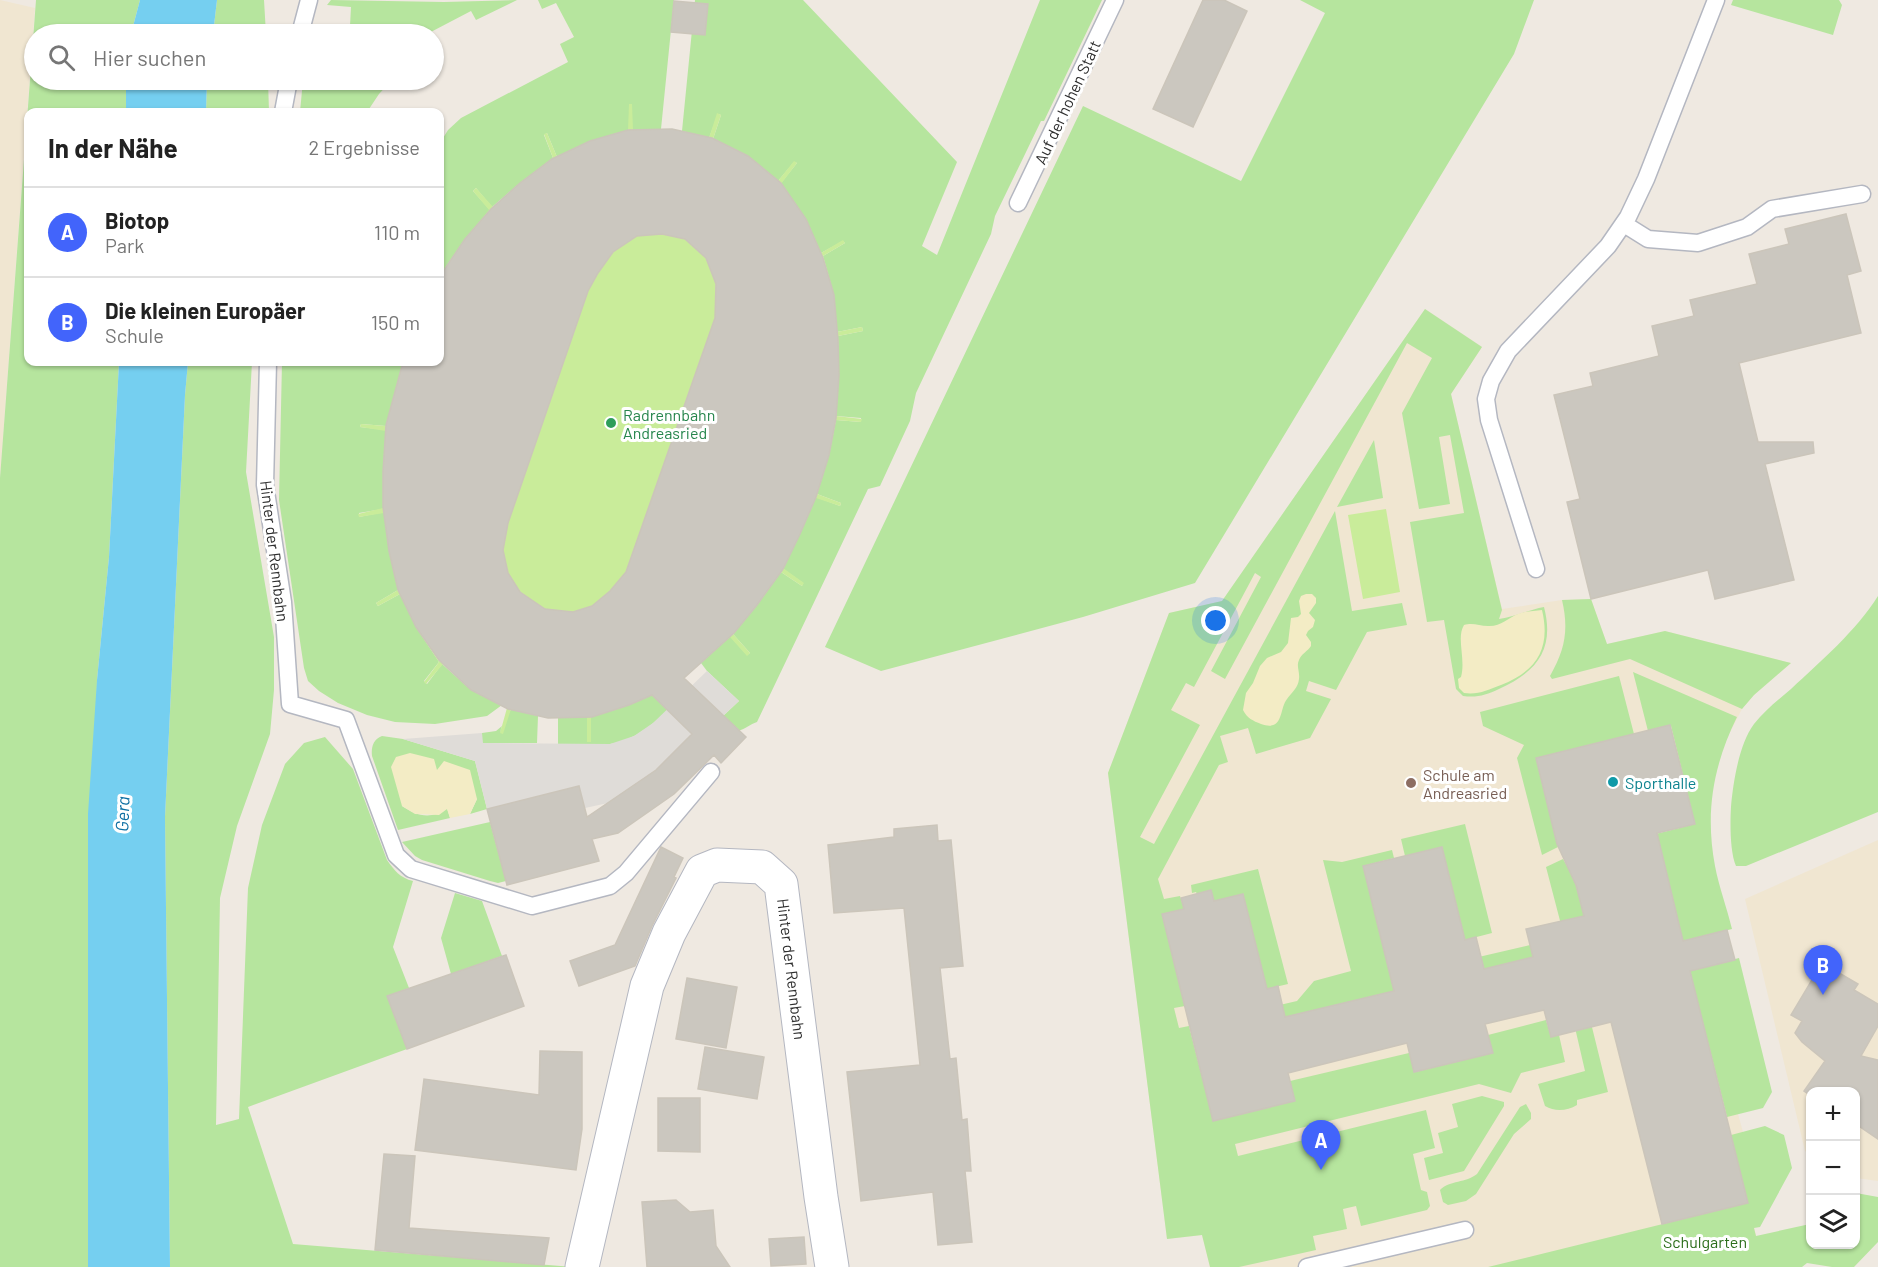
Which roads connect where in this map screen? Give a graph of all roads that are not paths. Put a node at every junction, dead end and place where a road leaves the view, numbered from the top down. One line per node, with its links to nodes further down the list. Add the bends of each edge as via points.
1 (309, 0): 4 (lane)
2 (1115, 0): 8 (lane, Auf der hohen Statt)
3 (1716, 0): 9 (lane, via 1646,179)
4 (303, 24)
5 (287, 90): 6 (lane)
6 (284, 108)
7 (1863, 194): 9 (lane, via 1772,208 1747,227 1698,243 1648,239)
8 (1018, 203)
9 (1624, 224): 11 (lane, via 1608,246 1508,351 1488,390 1489,420)
10 (268, 366): 12 (lane, Hinter der Rennbahn, via 266,485 283,602 290,704 346,720 396,855 411,869 532,906 610,886 626,873)
11 (1536, 569)
12 (711, 772)
13 (1465, 1230): 16 (lane)
14 (582, 1267): 15 (street, Hinter der Rennbahn, via 647,986 669,933 702,871 717,865 762,867 781,884)
15 (832, 1267)
16 (1307, 1267)

